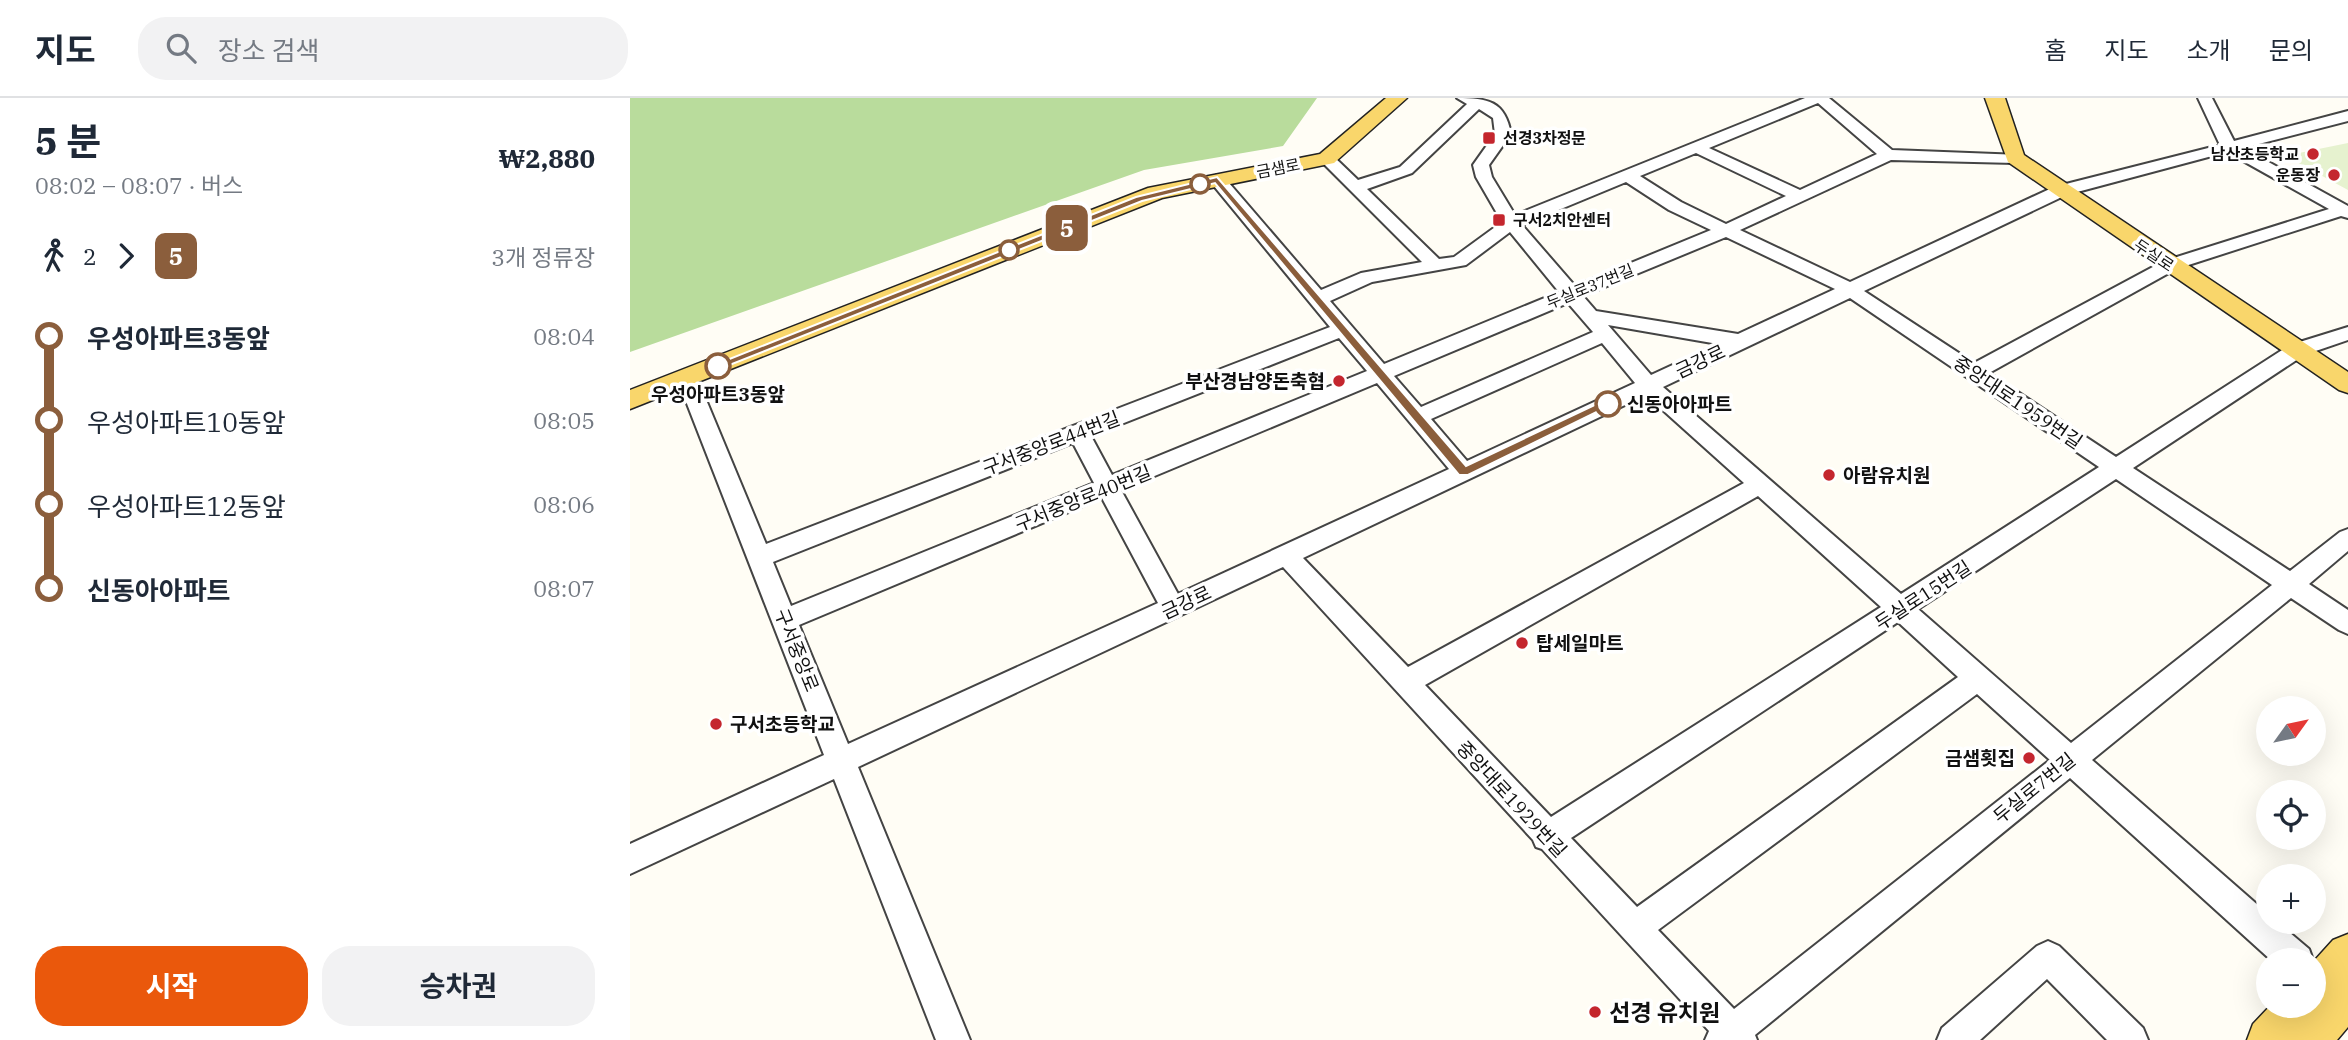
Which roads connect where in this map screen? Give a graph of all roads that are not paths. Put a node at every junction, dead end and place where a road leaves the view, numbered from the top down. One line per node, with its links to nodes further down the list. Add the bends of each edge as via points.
1 (1398, 98): 11 (main road, 금샘로)
2 (1819, 98): 8 (street); 9 (street)
3 (1994, 98): 10 (main road)
4 (1471, 100): 14 (street, via 1406,170); 18 (street, via 1500,116 1503,134 1481,165)
5 (2202, 103): 7 (street)
6 (2348, 116): 7 (street, 금강로)
7 (2229, 147): 15 (street, 금강로); 17 (street)
8 (1697, 148): 12 (street); 16 (street)
9 (1888, 155): 10 (street, 두실로37번길); 16 (street, 두실로37번길)
10 (2015, 158): 15 (main road, 두실로)
11 (1327, 159): 13 (main road, 금샘로); 14 (street)
12 (1628, 176): 18 (street); 19 (street, 중앙대로1959번길, via 1675,206)
13 (1217, 180): 24 (street); 33 (main road, 금샘로, via 1139,199)
14 (1355, 187): 21 (street)
15 (2060, 191): 20 (main road, 두실로); 22 (street, 금강로)
16 (1798, 195): 19 (street, 두실로37번길)
17 (2346, 212): 20 (street)
18 (1511, 223): 21 (street, via 1460,261); 23 (street)
19 (1727, 230): 22 (street, 중앙대로1959번길); 23 (street, 두실로37번길)
20 (2170, 265): 30 (main road, 두실로); 31 (street)
21 (1436, 266): 24 (street, via 1368,278)
22 (1851, 290): 29 (street, 금강로); 31 (street, 중앙대로1959번길)
23 (1570, 293): 25 (street); 32 (street, 두실로37번길)
24 (1318, 300): 26 (street)
25 (1589, 316): 28 (street); 29 (street, 금강로)
26 (1343, 329): 32 (street); 38 (street, 구서중앙로44번길)
27 (2348, 333): 30 (street, 두실로15번길)
28 (1605, 334): 35 (street); 37 (street)
29 (1741, 341): 35 (street, 금강로)
30 (2297, 350): 34 (main road, 두실로); 39 (street, 두실로15번길)
31 (1974, 372): 39 (street, 중앙대로1959번길)
32 (1381, 374): 37 (street); 42 (street, 구서중앙로40번길)
33 (687, 378): 36 (main road, 금샘로); 45 (street, 구서중앙로)
34 (2348, 384)
35 (1648, 385): 40 (street, 금강로); 41 (street)
36 (630, 400)
37 (1417, 416): 40 (street)
38 (1077, 433): 42 (street); 45 (street, 구서중앙로44번길)
39 (2118, 469): 46 (street, 중앙대로1959번길); 48 (street, 두실로15번길)
40 (1464, 472): 44 (street, 금강로)
41 (1760, 485): 48 (street); 52 (street)
42 (1108, 488): 47 (street); 49 (street, 구서중앙로40번길)
43 (2348, 538): 46 (street, 두실로7번길)
44 (1286, 555): 47 (street, 금강로); 52 (street, 중앙대로1929번길)
45 (759, 556): 49 (street, 구서중앙로)
46 (2289, 583): 50 (street, 중앙대로1959번길); 53 (street, 두실로7번길)
47 (1173, 608): 54 (street, 금강로)
48 (1900, 609): 51 (street); 55 (street, 두실로15번길)
49 (785, 620): 54 (street, 구서중앙로)
50 (2348, 623)
51 (1978, 678): 53 (street); 57 (street)
52 (1404, 683): 55 (street, 중앙대로1929번길)
53 (2070, 759): 58 (street); 59 (street, 두실로7번길)
54 (841, 761): 56 (street, 금강로); 60 (street, 구서중앙로)
55 (1548, 838): 57 (street, 중앙대로1929번길)
56 (630, 859)
57 (1634, 928): 59 (street, 중앙대로1929번길)
58 (2328, 989): 63 (main road); 64 (main road)
59 (1731, 1037)
60 (953, 1040)
61 (1954, 1040): 62 (street, via 2048,957)
62 (2131, 1040)
63 (2269, 1040)
64 (2308, 1040)

